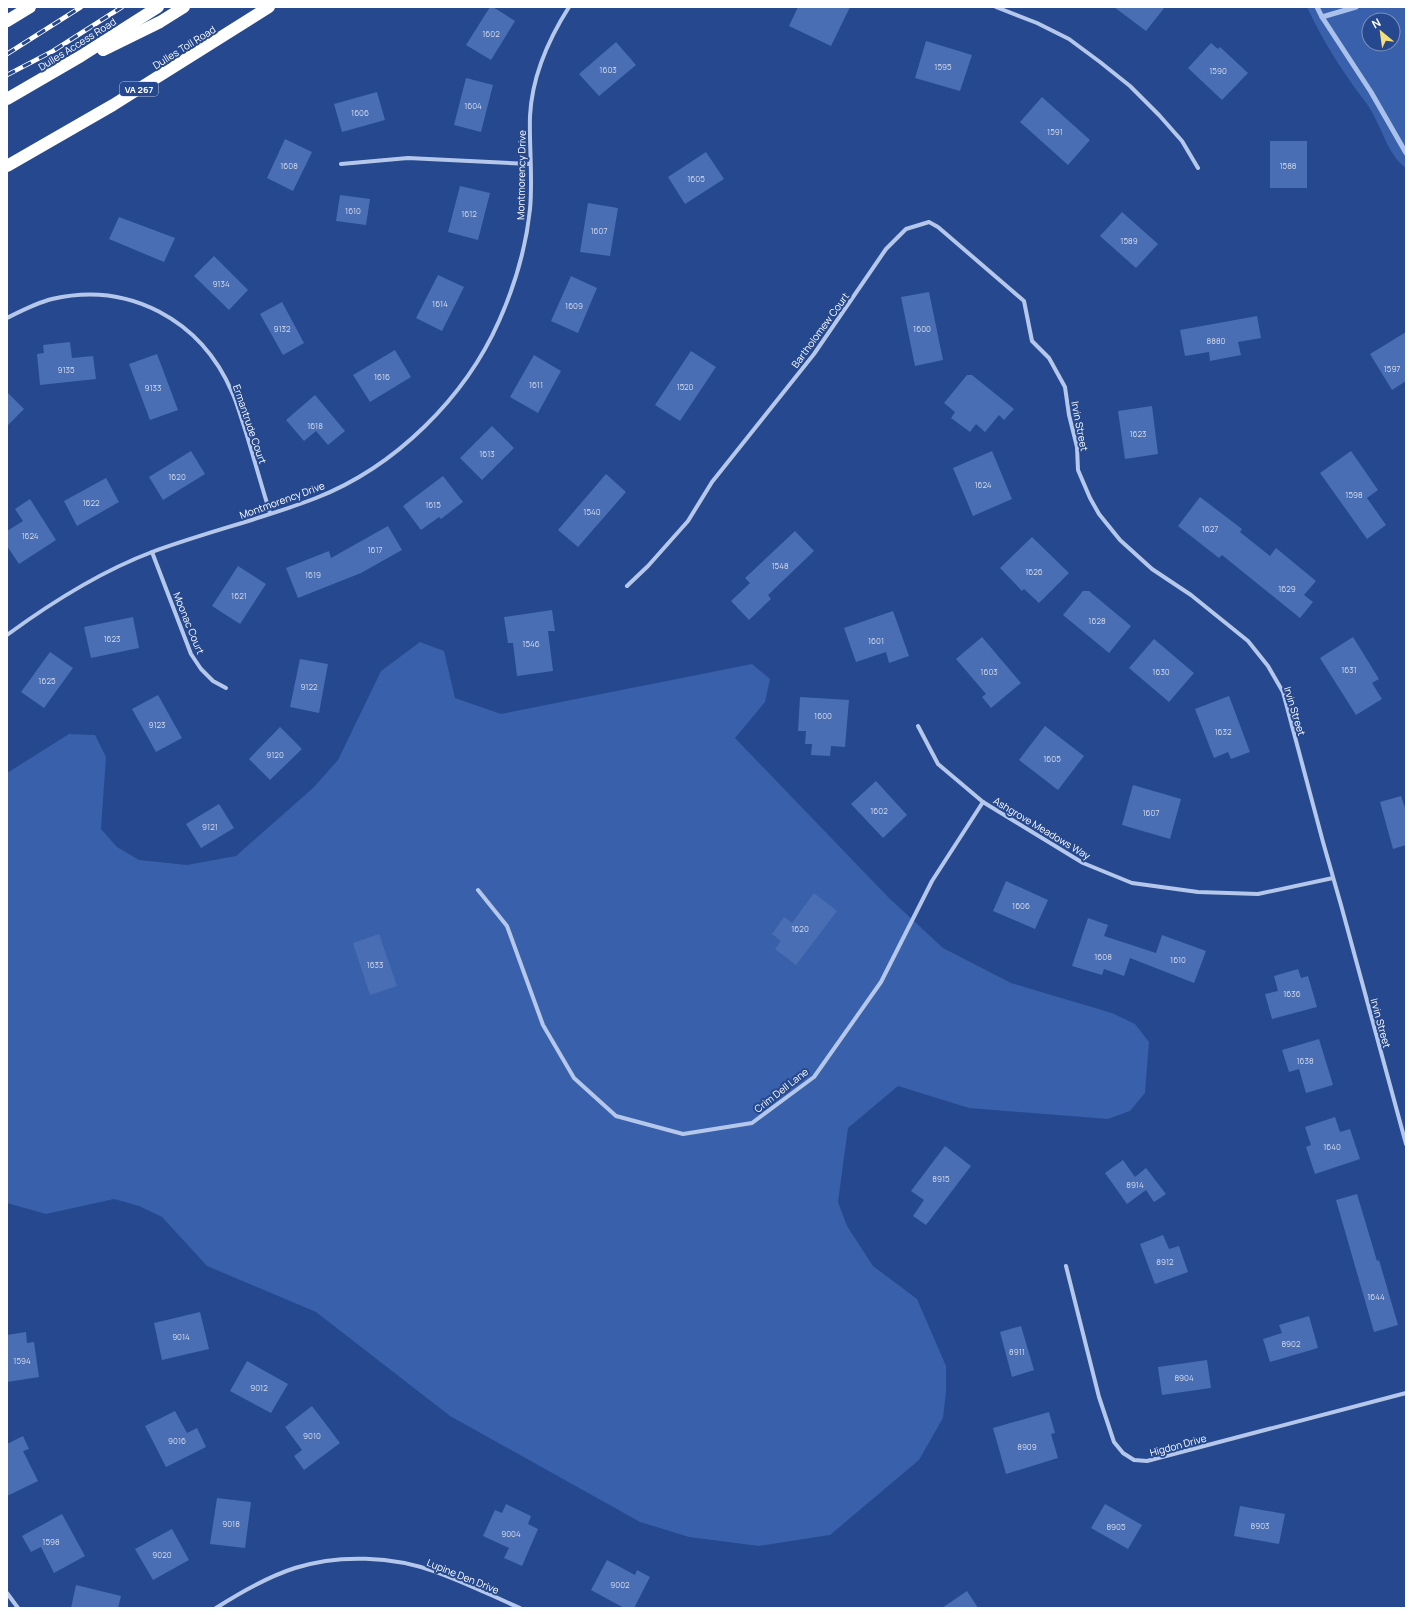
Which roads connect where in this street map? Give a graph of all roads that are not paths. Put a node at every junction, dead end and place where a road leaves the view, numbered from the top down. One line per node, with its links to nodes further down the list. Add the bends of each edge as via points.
1 (30, 7): 7 (highway)
2 (158, 7): 8 (highway, Dulles Access Road)
3 (184, 7): 8 (highway, via 136,34)
4 (269, 7): 12 (highway, Dulles Toll Road / VA 267, via 113,105)
5 (569, 7): 11 (street, Montmorency Drive, via 542,57 535,85 530,114)
6 (996, 7): 13 (street, via 1069,39 1100,62 1130,86 1159,115 1182,141)
7 (7, 21)
8 (34, 84): 9 (highway, Dulles Access Road)
9 (7, 99)
10 (341, 164): 11 (street, via 408,158)
11 (530, 164): 16 (street, Montmorency Drive, via 527,232 517,273 499,321 481,356 462,384 411,439 380,463 350,482 317,498)
12 (7, 166)
13 (1198, 168)
14 (7, 318): 16 (street, Ermantrude Court, via 50,300 83,295 112,296 138,302 166,315 188,330 218,364 232,392)
15 (1032, 340): 18 (street, Bartholomew Court, via 1024,301 938,227 929,222 906,229 886,249 814,354 712,482 688,521); 23 (street, Irvin Street, via 1049,358 1065,387 1077,446 1078,470 1099,514 1120,540 1152,570 1191,595 1248,641 1268,666 1283,692)
16 (270, 513): 17 (street, Montmorency Drive)
17 (152, 552): 19 (street, Montmorency Drive, via 72,591); 20 (street, Moonac Court, via 191,654 213,681)
18 (627, 586)
19 (7, 636)
20 (226, 688)
21 (918, 726): 22 (street, Ashgrove Meadows Way, via 938,764)
22 (983, 802): 23 (street, Ashgrove Meadows Way, via 1083,863 1132,883 1198,892 1258,894); 24 (street, Crim Dell Lane, via 932,881 881,982 814,1077 752,1123 683,1134 616,1116 574,1078 543,1025 507,926)
23 (1333, 878): 25 (street, Irvin Street)
24 (478, 890)
25 (1406, 1144)
26 (1066, 1266): 27 (street, Higdon Drive, via 1099,1397 1114,1442 1123,1453 1134,1460 1148,1461)
27 (1406, 1393)
28 (7, 1594): 29 (street)
29 (18, 1608)
30 (216, 1608): 31 (street, Lupine Den Drive, via 271,1577 295,1568 346,1559 377,1559 408,1564 429,1570)
31 (520, 1608)

